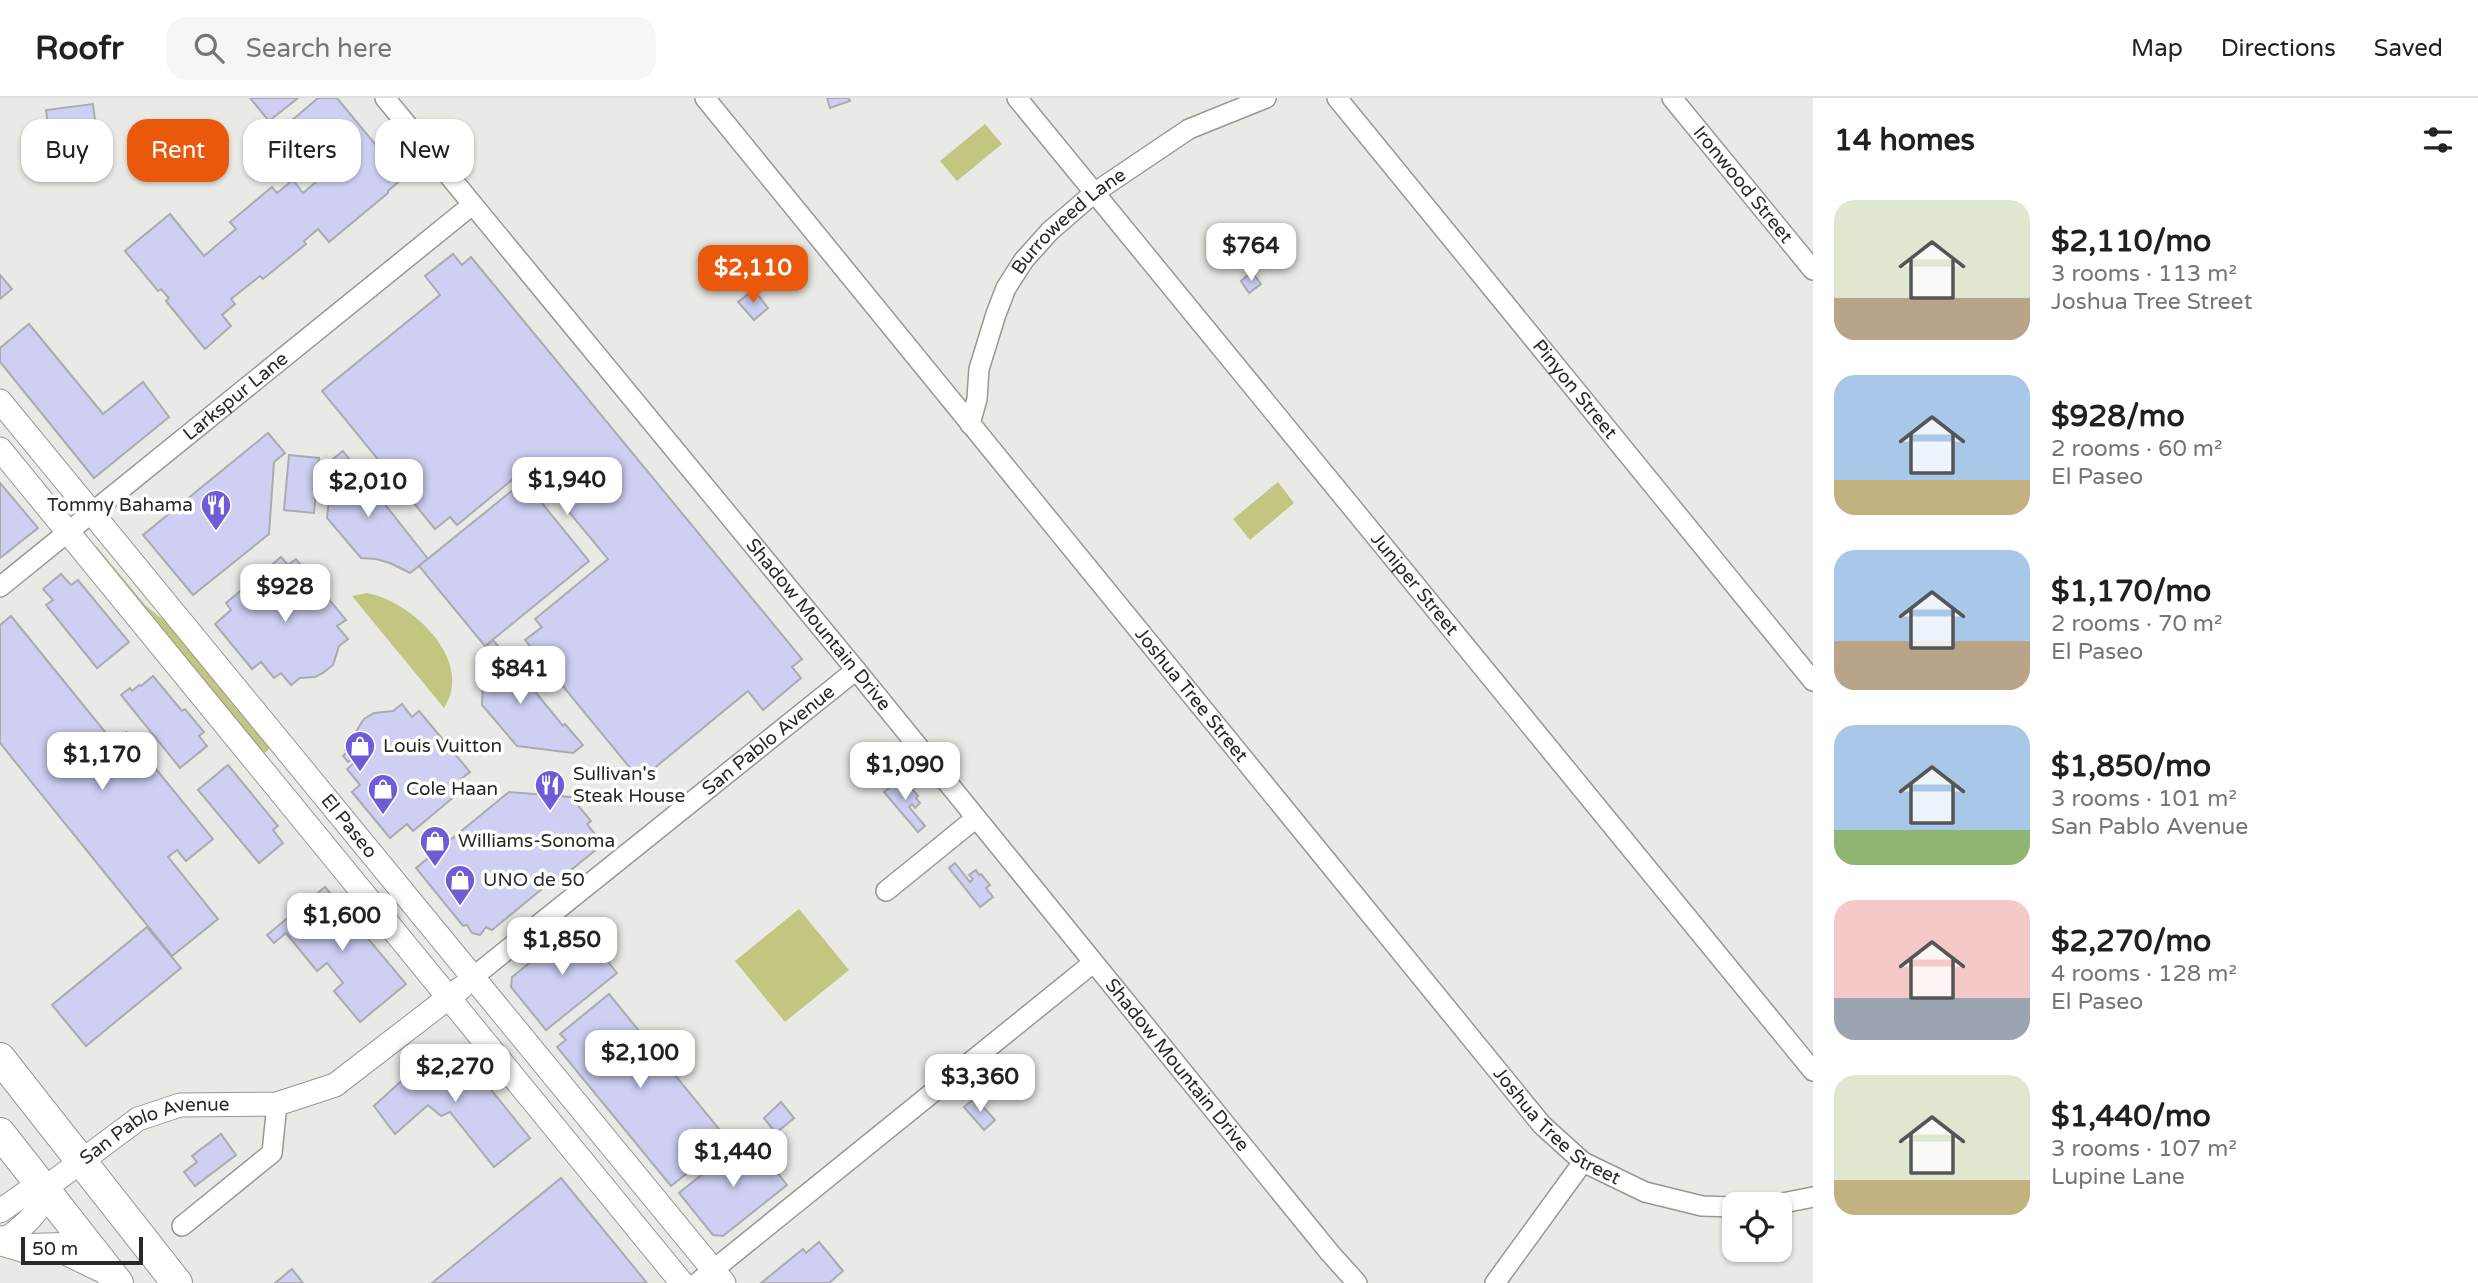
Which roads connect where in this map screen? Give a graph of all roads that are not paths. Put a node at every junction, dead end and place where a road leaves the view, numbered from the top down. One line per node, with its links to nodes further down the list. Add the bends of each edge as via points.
1 (385, 98): 8 (street, Shadow Mountain Drive)
2 (705, 98): 11 (street, Joshua Tree Street)
3 (1017, 98): 7 (street, Juniper Street)
4 (1266, 98): 7 (street, Burroweed Lane, via 1189,129)
5 (1337, 98): 19 (street, Pinyon Street)
6 (1672, 98): 9 (street, Ironwood Street)
7 (1094, 193): 11 (street, Burroweed Lane, via 1050,231 1006,288 979,369); 30 (street, Juniper Street)
8 (472, 205): 13 (street, Larkspur Lane); 18 (street, Shadow Mountain Drive)
9 (1813, 270)
10 (0, 401): 13 (street, El Paseo)
11 (971, 424): 34 (street, Joshua Tree Street, via 1542,1125)
12 (0, 449): 14 (street, El Paseo)
13 (90, 513): 14 (street, Larkspur Lane); 17 (street, El Paseo)
14 (68, 531): 16 (street, Larkspur Lane); 21 (street, El Paseo)
15 (95, 538): 17 (street, via 153,607)
16 (0, 587)
17 (192, 636): 20 (street, El Paseo)
18 (856, 670): 24 (street, Shadow Mountain Drive); 27 (street, San Pablo Avenue)
19 (1813, 681)
20 (281, 744): 21 (street, via 275,761); 22 (street, El Paseo)
21 (259, 764): 23 (street, El Paseo)
22 (307, 776): 23 (street, via 288,776); 27 (street, El Paseo)
23 (285, 795): 28 (street, El Paseo)
24 (976, 818): 25 (street); 26 (street, Shadow Mountain Drive)
25 (886, 891)
26 (1093, 963): 43 (street); 46 (street, Shadow Mountain Drive)
27 (472, 978): 28 (street, San Pablo Avenue); 43 (street, El Paseo)
28 (450, 997): 31 (street, San Pablo Avenue, via 335,1085); 45 (street, El Paseo)
29 (0, 1058): 33 (main road)
30 (1813, 1071)
31 (277, 1104): 33 (street, San Pablo Avenue, via 180,1105 138,1119); 40 (street, via 272,1153)
32 (0, 1133): 35 (main road)
33 (80, 1160): 35 (street, San Pablo Avenue); 44 (main road)
34 (1583, 1162): 38 (street, Joshua Tree Street, via 1645,1192); 47 (street)
35 (44, 1189): 39 (street, San Pablo Avenue, via 30,1190); 41 (street, San Pablo Avenue, via 43,1203 33,1216); 42 (main road)
36 (1813, 1197): 37 (street)
37 (1792, 1201)
38 (1722, 1207)
39 (0, 1211)
40 (181, 1226)
41 (2, 1243): 42 (main road, via 30,1249 62,1248)
42 (113, 1276)
43 (711, 1279)
44 (177, 1283)
45 (682, 1283)
46 (1357, 1283)
47 (1495, 1283)

